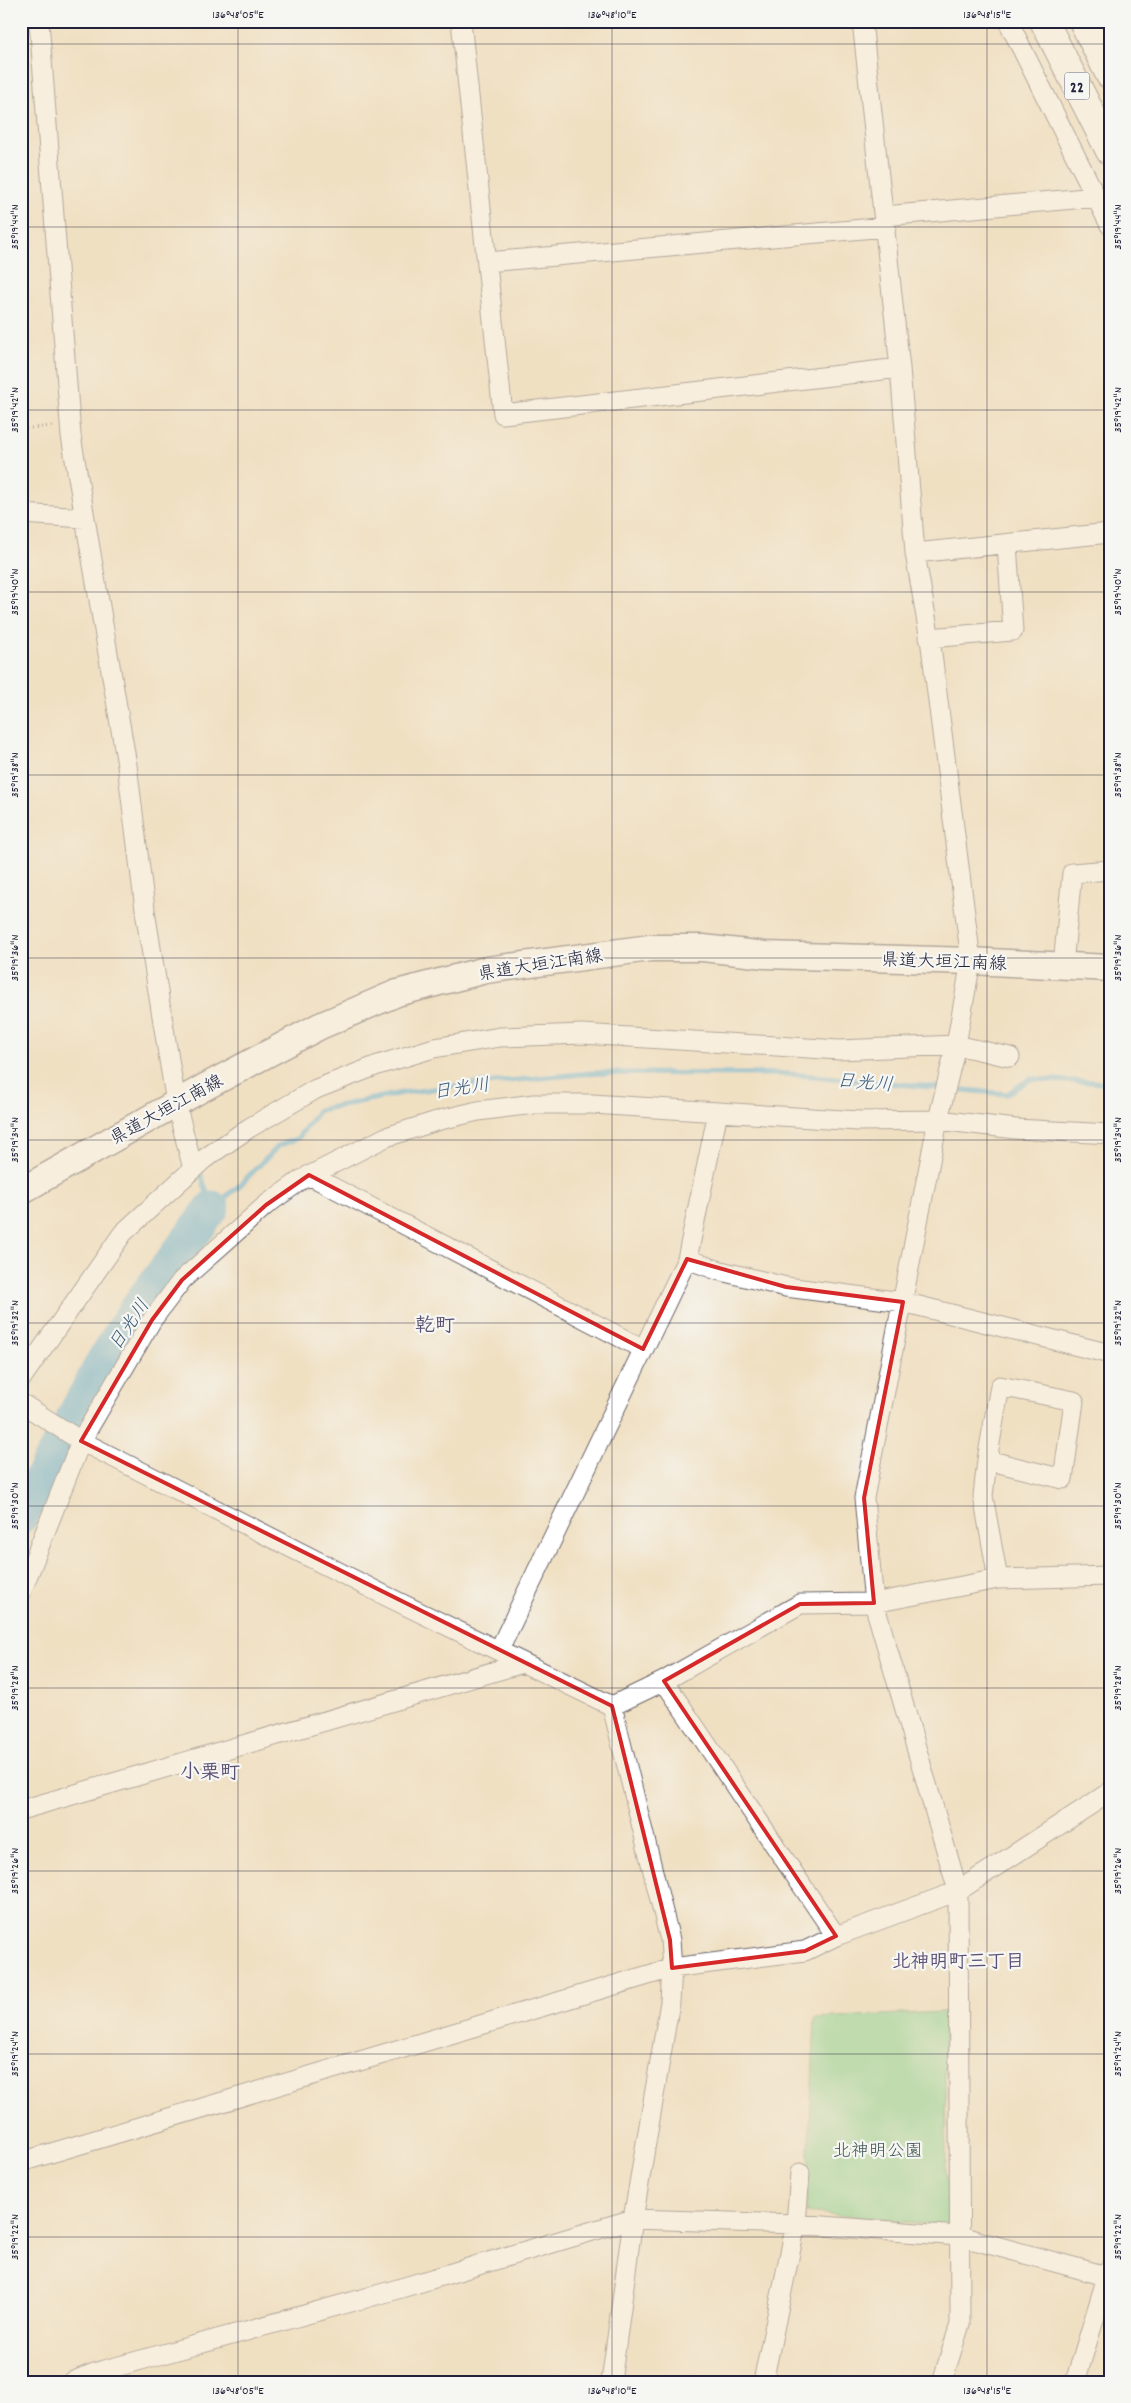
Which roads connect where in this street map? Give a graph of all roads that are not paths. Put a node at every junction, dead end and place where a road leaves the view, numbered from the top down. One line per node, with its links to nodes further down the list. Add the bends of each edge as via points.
1 (39, 21): 15 (street, via 71,425)
2 (461, 21): 12 (street)
3 (862, 21): 10 (street)
4 (1008, 21): 9 (street)
5 (1044, 21): 8 (highway, 22)
6 (1083, 21): 7 (highway, 22)
7 (1110, 75)
8 (1110, 151)
9 (1096, 197): 10 (street); 11 (street)
10 (885, 221): 12 (street); 13 (street)
11 (1110, 225)
12 (487, 262): 13 (street, via 503,414)
13 (900, 368): 18 (street)
14 (21, 514): 15 (street)
15 (85, 518): 26 (street, via 127,765 146,917)
16 (1110, 533): 17 (street)
17 (1007, 544): 18 (street); 19 (street, via 1013,631)
18 (915, 553): 19 (street)
19 (930, 638): 21 (street)
20 (1110, 870): 22 (street, via 1072,873)
21 (971, 961): 22 (main road, 県道大垣江南線); 24 (street); 26 (main road, 県道大垣江南線, via 650,948 486,970 398,993 320,1026)
22 (1063, 965): 23 (main road, 県道大垣江南線)
23 (1110, 968)
24 (955, 1049): 25 (street); 28 (street); 30 (street, via 839,1050 582,1034 500,1037 434,1048 316,1089 249,1128)
25 (1010, 1056)
26 (176, 1103): 30 (street); 32 (main road, 県道大垣江南線)
27 (718, 1112): 28 (street, via 859,1121); 31 (street, via 592,1104 534,1104 478,1111 386,1137); 33 (street)
28 (939, 1118): 29 (street, via 1016,1129); 34 (street)
29 (1110, 1134)
30 (193, 1169): 37 (street, via 123,1233)
31 (309, 1175): 35 (street); 39 (street, via 266,1206 182,1280 152,1320)
32 (21, 1191)
33 (687, 1259): 34 (street, via 786,1287); 35 (street)
34 (903, 1302): 36 (street); 44 (street, via 864,1498)
35 (643, 1349): 45 (street)
36 (1110, 1354)
37 (21, 1379)
38 (21, 1403): 39 (street)
39 (79, 1440): 43 (street); 45 (street)
40 (987, 1460): 40 (street, via 1000,1386 1074,1401 1063,1479); 42 (street, via 983,1496)
41 (1110, 1576): 42 (street)
42 (998, 1579): 44 (street)
43 (21, 1593)
44 (874, 1603): 47 (street, via 800,1604); 51 (street)
45 (498, 1650): 46 (street)
46 (523, 1663): 48 (street); 50 (street)
47 (664, 1681): 48 (street); 52 (street)
48 (612, 1706): 53 (street, via 670,1940)
49 (1110, 1792): 51 (street)
50 (21, 1810)
51 (958, 1892): 52 (street); 58 (street)
52 (836, 1936): 53 (street, via 805,1951)
53 (672, 1968): 54 (street); 56 (street, via 670,2002)
54 (21, 2162)
55 (800, 2173): 57 (street)
56 (633, 2219): 57 (street); 60 (street); 62 (street)
57 (796, 2224): 58 (street); 63 (street)
58 (959, 2236): 59 (street); 64 (street, via 960,2324)
59 (1109, 2273): 65 (street)
60 (96, 2378): 61 (street)
61 (71, 2382)
62 (611, 2382)
63 (762, 2382)
64 (942, 2382)
65 (1074, 2382)

